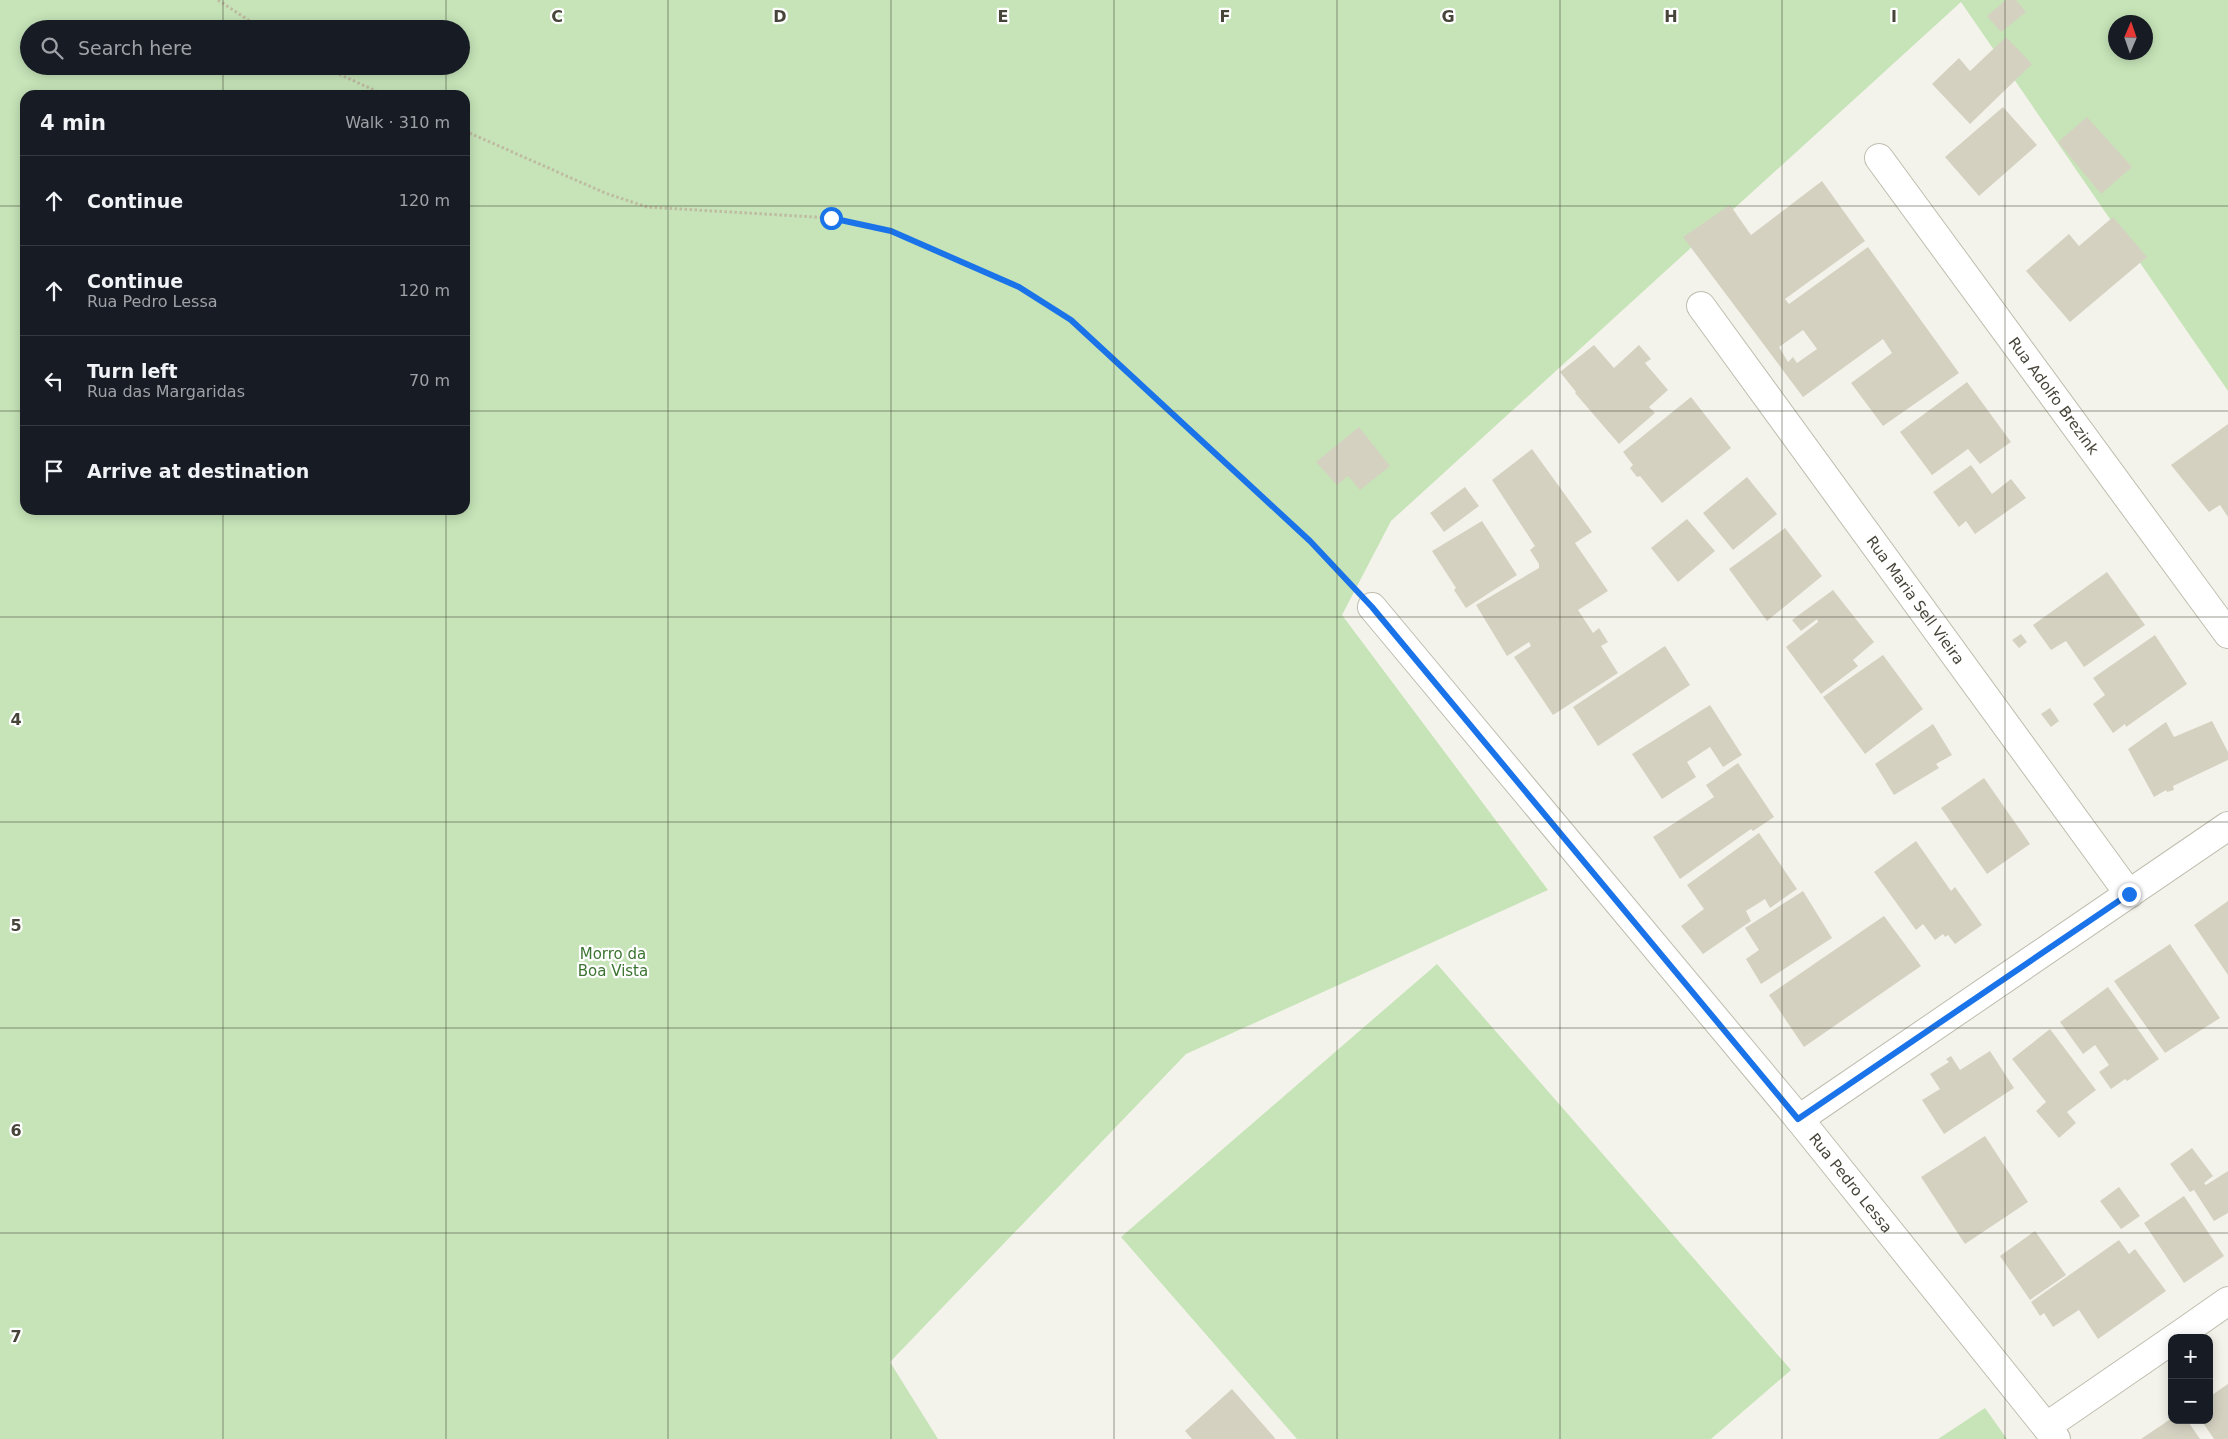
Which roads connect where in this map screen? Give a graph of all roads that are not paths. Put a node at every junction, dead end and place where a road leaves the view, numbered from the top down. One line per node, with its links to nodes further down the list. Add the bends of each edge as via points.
1 (1879, 158): 4 (street, Rua Adolfo Brezink)
2 (1701, 306): 6 (street, Rua Maria Sell Vieira)
3 (1372, 607): 7 (street, Rua Pedro Lessa)
4 (2228, 634)
5 (2228, 826): 6 (street)
6 (2129, 894): 7 (street)
7 (1798, 1119): 11 (street, Rua Pedro Lessa)
8 (2228, 1302): 9 (street)
9 (2181, 1334)
10 (2168, 1343): 11 (street)
11 (2051, 1433)

